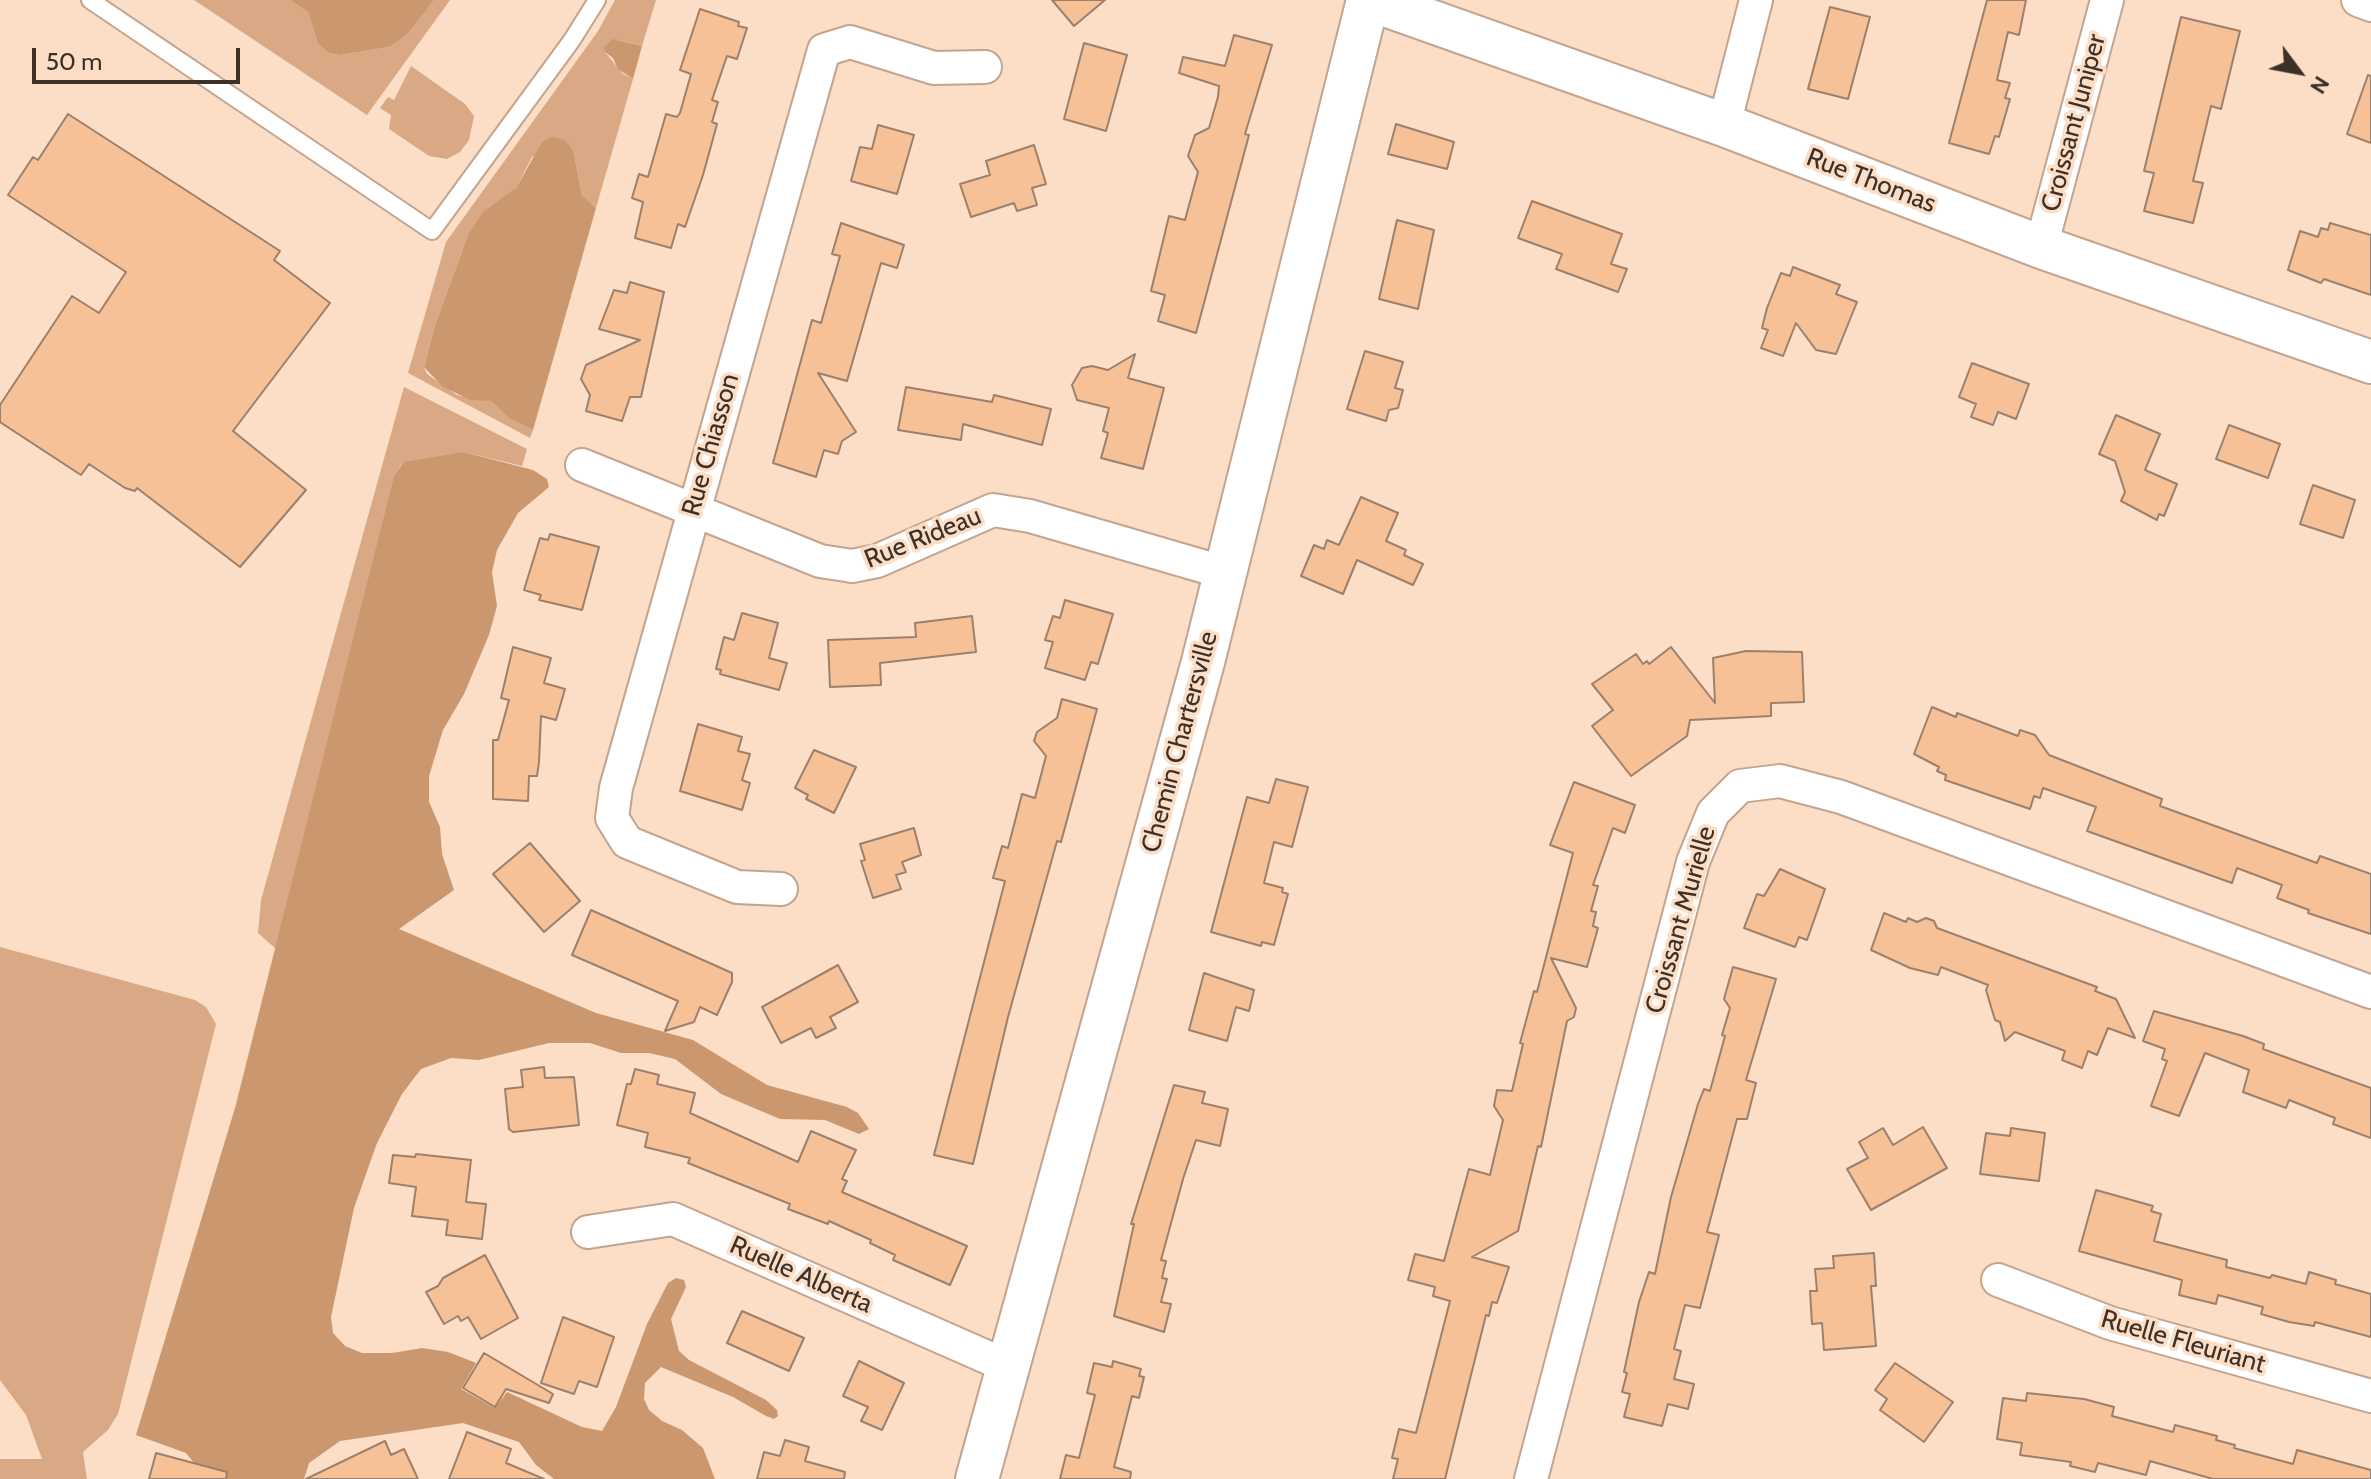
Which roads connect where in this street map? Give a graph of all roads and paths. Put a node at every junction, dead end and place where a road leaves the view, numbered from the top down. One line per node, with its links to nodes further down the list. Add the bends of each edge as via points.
1 (90, 0): 2 (lane, via 432,231)
2 (597, 0)
3 (1369, 0): 9 (street, Rue Thomas); 14 (street, Chemin Chartersville)
4 (1756, 0): 9 (street)
5 (2107, 0): 10 (street, Croissant Juniper)
6 (2358, 0): 7 (street)
7 (2371, 5)
8 (985, 67): 13 (street, Rue Chiasson, via 934,68 850,42 824,50)
9 (1724, 125): 10 (street, Rue Thomas)
10 (2041, 247): 11 (street, Rue Thomas)
11 (2371, 362)
12 (582, 465): 13 (street, Rue Rideau)
13 (693, 510): 14 (street, Rue Rideau, via 810,558 852,566 877,561 993,510); 15 (street, Rue Chiasson, via 612,818 627,842 737,887)
14 (1226, 573): 19 (street, Chemin Chartersville)
15 (781, 889)
16 (2371, 992): 22 (street, Croissant Murielle, via 1841,797 1780,781 1740,786 1713,813 1693,862)
17 (588, 1232): 19 (street, Ruelle Alberta, via 673,1219)
18 (1998, 1280): 20 (street, Ruelle Fleuriant, via 2110,1323)
19 (1007, 1366): 21 (street, Chemin Chartersville)
20 (2371, 1396)
21 (977, 1479)
22 (1531, 1479)

